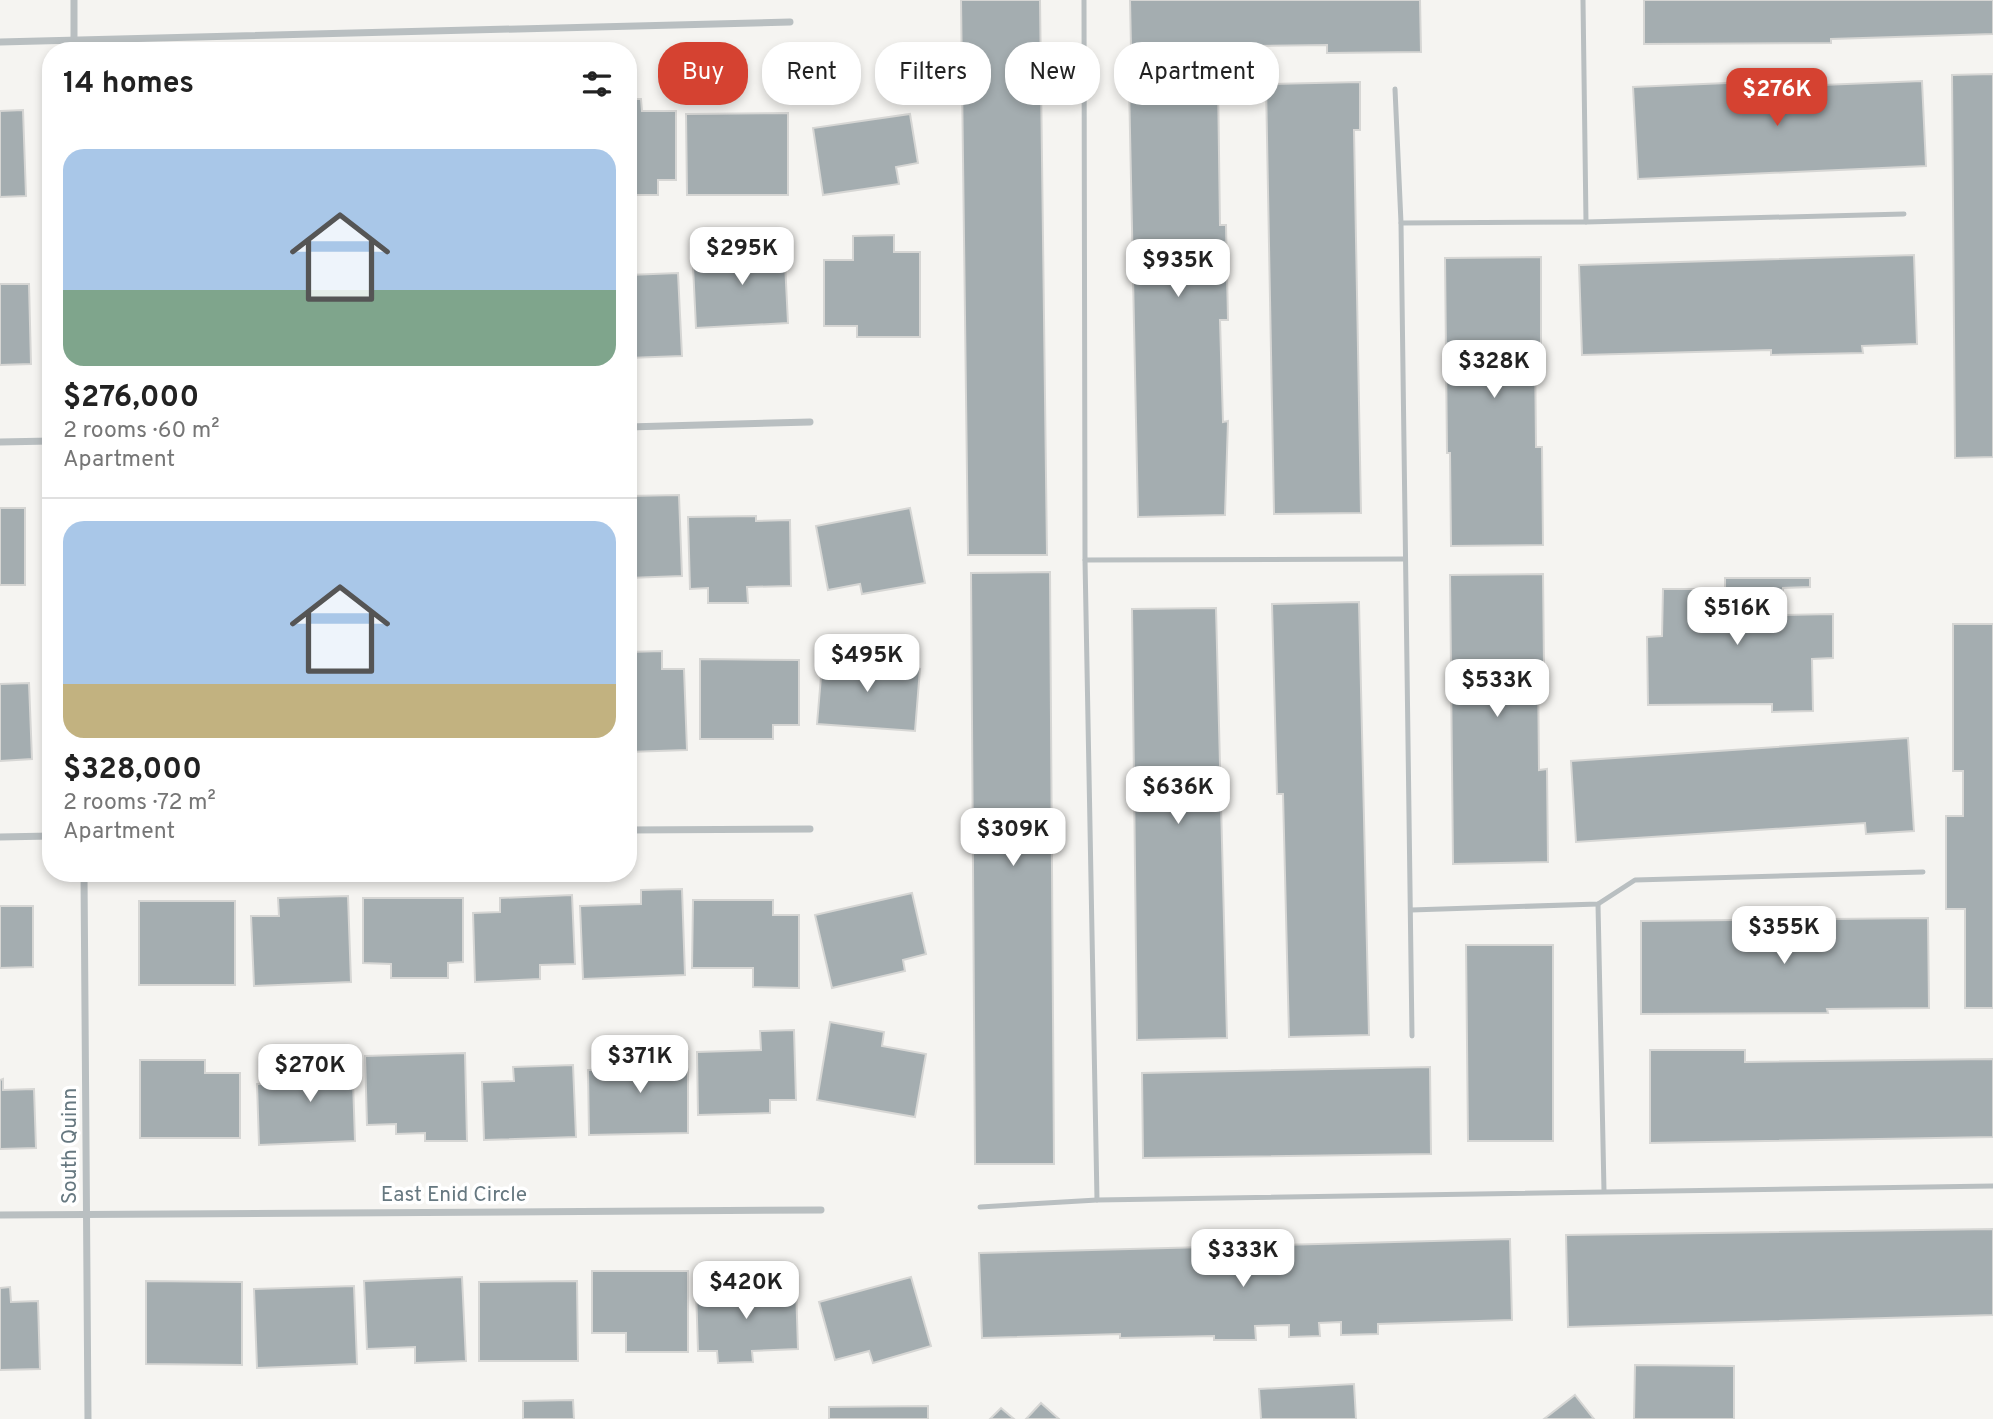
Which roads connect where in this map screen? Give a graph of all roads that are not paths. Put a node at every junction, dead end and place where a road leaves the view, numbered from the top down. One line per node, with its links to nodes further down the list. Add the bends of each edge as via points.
1 (74, 0): 5 (street)
2 (1084, 0): 16 (lane)
3 (1583, 0): 9 (lane)
4 (790, 22): 5 (street)
5 (74, 40): 6 (street)
6 (0, 42)
7 (1395, 89): 10 (lane)
8 (1904, 214): 9 (lane)
9 (1586, 222): 10 (lane)
10 (1401, 223): 15 (lane)
11 (810, 422): 12 (street)
12 (637, 427)
13 (42, 441): 14 (street)
14 (0, 442)
15 (1404, 559): 16 (lane); 24 (lane)
16 (1085, 560): 28 (lane)
17 (810, 828): 18 (street)
18 (637, 830)
19 (42, 836): 20 (street)
20 (0, 838)
21 (1923, 872): 23 (lane, via 1635,880)
22 (84, 882): 31 (street, South Quinn)
23 (1598, 904): 24 (lane); 27 (lane)
24 (1411, 910): 25 (lane)
25 (1412, 1036)
26 (1993, 1186): 27 (lane)
27 (1604, 1191): 28 (lane)
28 (1097, 1200): 29 (lane)
29 (979, 1208)
30 (821, 1210): 31 (street, East Enid Circle)
31 (87, 1213): 32 (street, East Enid Circle); 33 (street, South Quinn)
32 (0, 1215)
33 (88, 1419)

